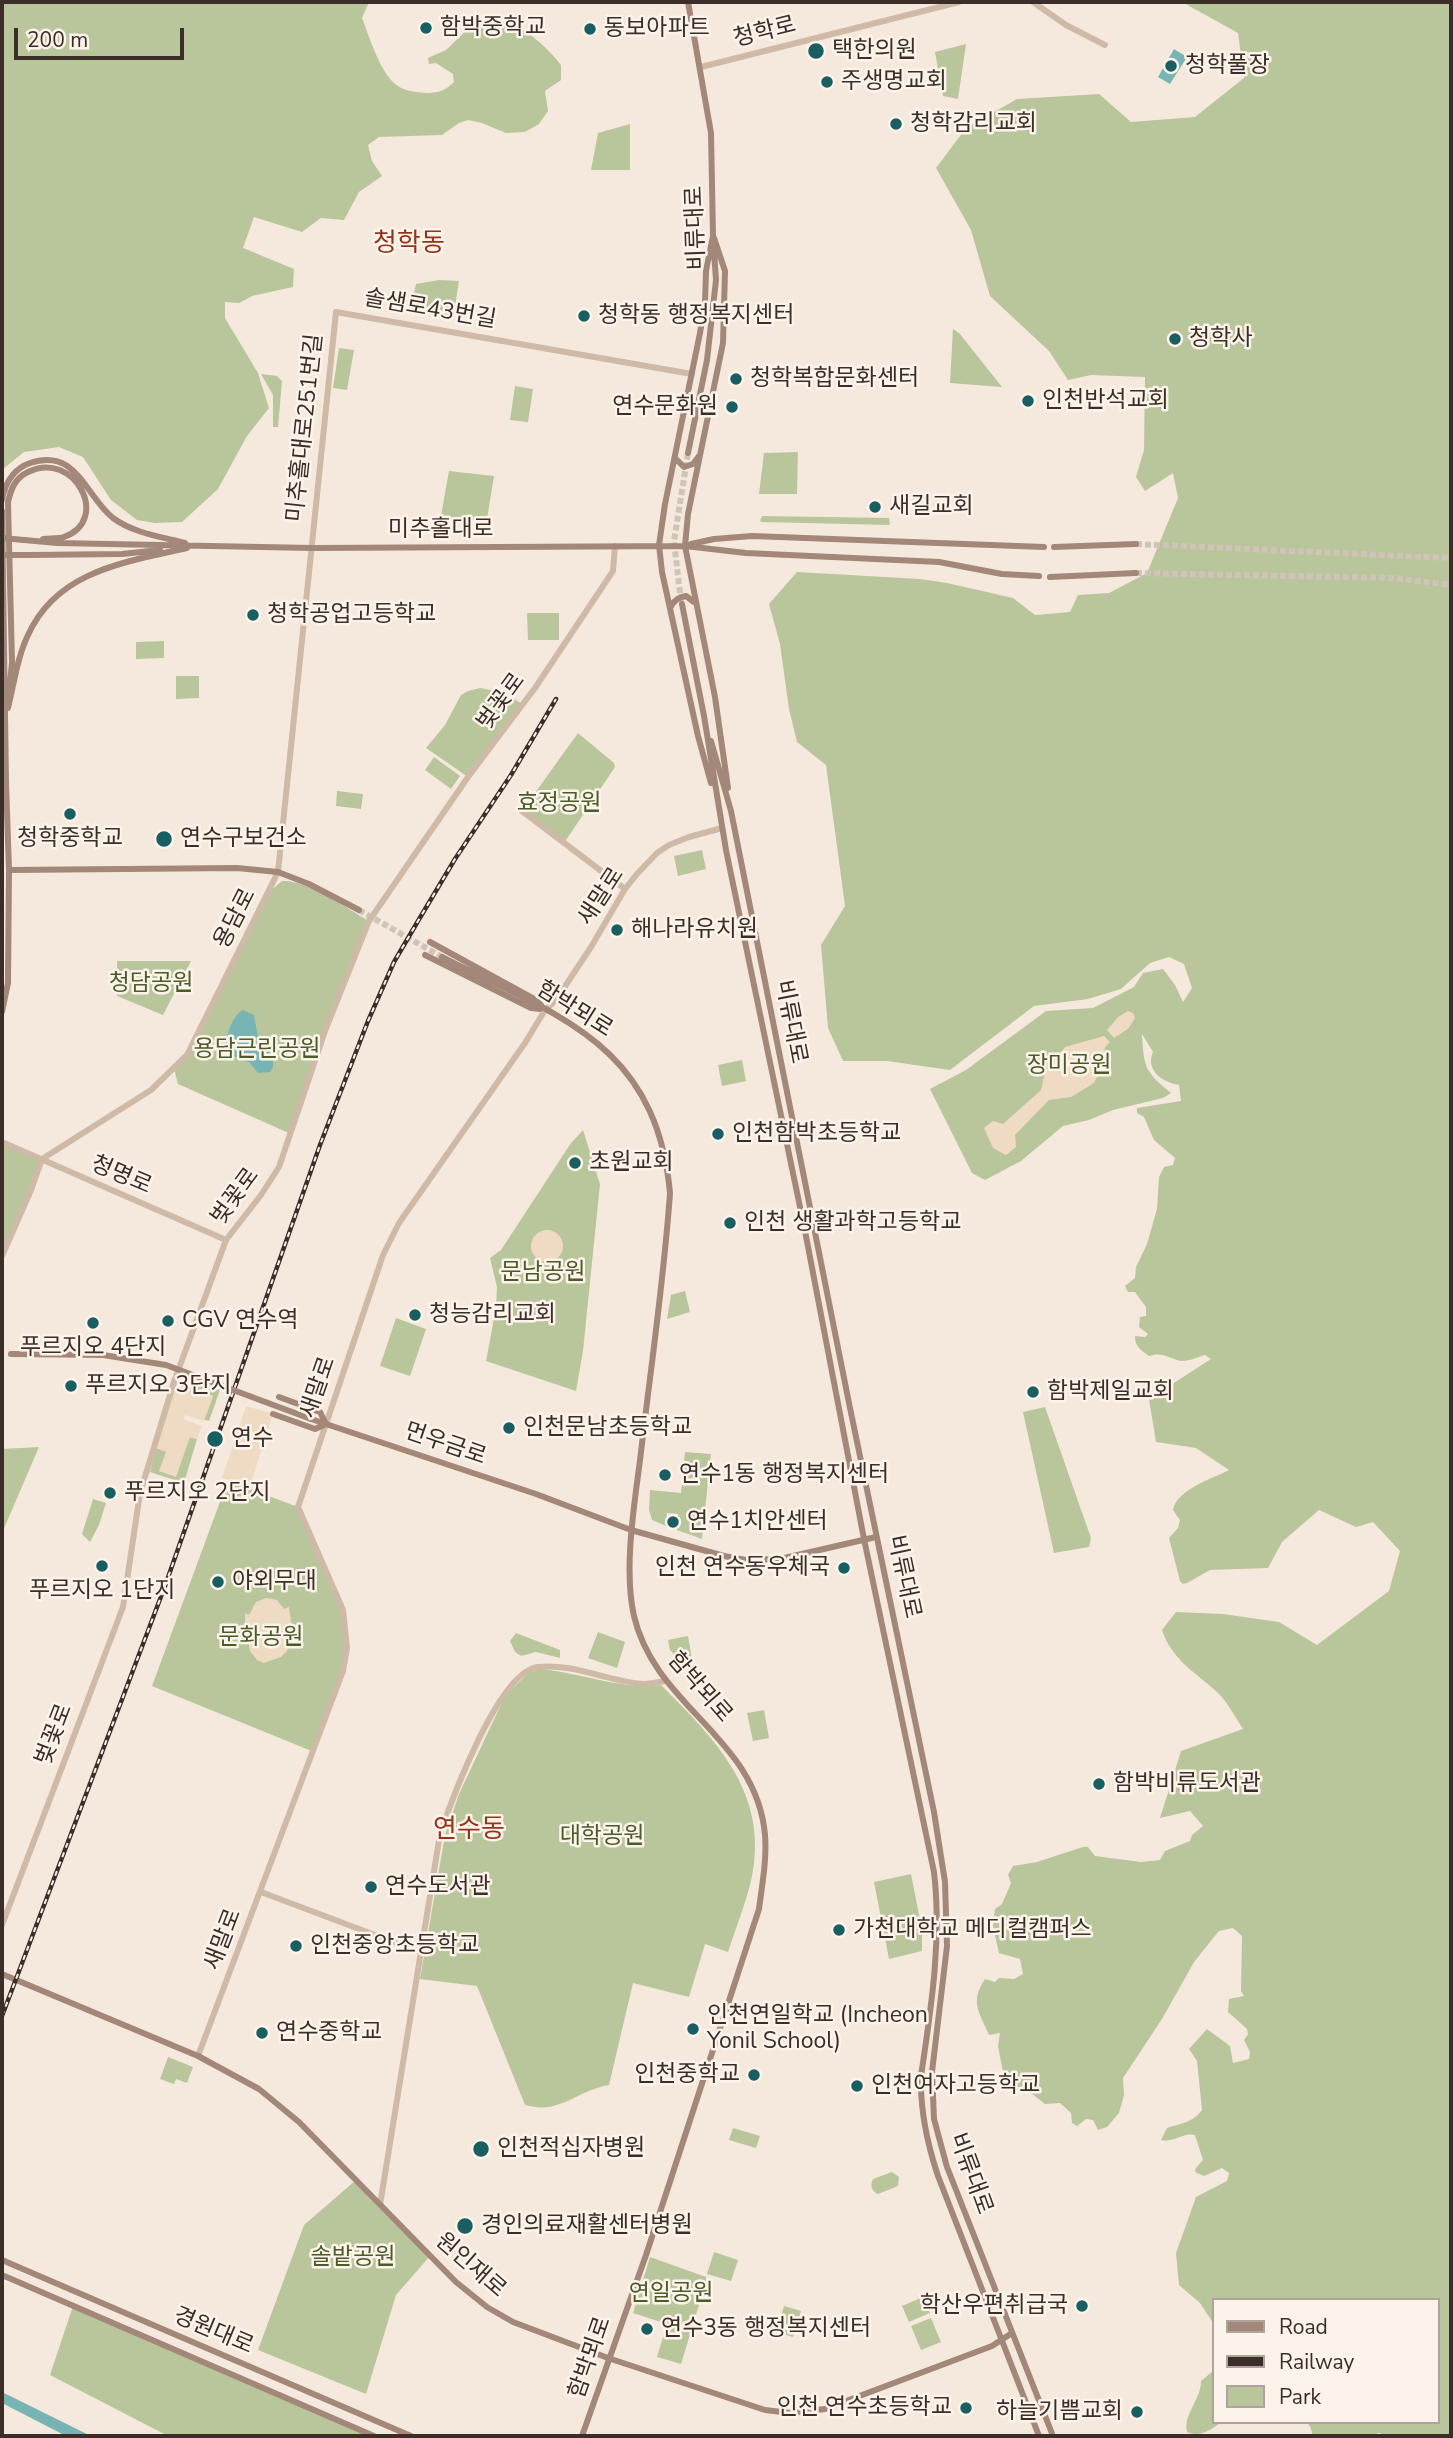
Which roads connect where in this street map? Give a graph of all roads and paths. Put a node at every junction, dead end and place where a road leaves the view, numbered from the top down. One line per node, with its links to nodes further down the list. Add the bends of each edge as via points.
1 (688, 2): 5 (main road, 비류대로)
2 (959, 2): 5 (street, 청학로)
3 (1033, 2): 4 (street)
4 (1105, 45)
5 (701, 67): 6 (main road, 비류대로, via 711,133)
6 (713, 236): 8 (main road); 9 (main road, via 725,271 726,312); 11 (main road, 비류대로, via 716,280 707,360)
7 (336, 312): 8 (street, 솔샘로43번길); 23 (street, 미추홀대로251번길)
8 (692, 374): 10 (main road)
9 (702, 451): 10 (main road, via 693,464 684,467 677,462); 19 (main road)
10 (676, 453): 17 (main road)
11 (688, 453)
12 (2, 500): 18 (main road, via 10,478 25,464 60,462 79,475 113,518 130,528)
13 (2, 511): 33 (main road)
14 (2, 538): 15 (main road, 미추홀대로, bridge)
15 (24, 540): 18 (main road, 미추홀대로); 33 (main road, via 63,538 82,524 86,501 69,474 40,468 23,475 10,490 12,662)
16 (1136, 544): 22 (main road)
17 (659, 545): 19 (main road, 미추홀대로); 20 (main road, 미추홀대로); 30 (main road)
18 (197, 546): 23 (main road, 미추홀대로); 24 (main road, 미추홀대로, bridge, via 122,554); 33 (main road, via 107,566 68,586 42,610 27,636)
19 (685, 546): 21 (main road, 미추홀대로, via 752,536); 26 (main road, 미추홀대로, via 939,562); 29 (main road)
20 (615, 547): 23 (main road, 미추홀대로); 49 (street, 벚꽃로, via 606,583 369,921 325,1031 279,1167)
21 (1044, 547)
22 (1054, 547)
23 (312, 548): 39 (street, 용담로)
24 (2, 555)
25 (1136, 573): 27 (main road)
26 (1040, 576)
27 (1050, 577)
28 (682, 604): 32 (main road, 비류대로)
29 (695, 604): 30 (main road, via 686,596); 36 (main road, via 715,697)
30 (670, 609): 34 (main road)
31 (2, 676): 33 (main road)
32 (704, 716): 34 (main road, 비류대로); 36 (main road, 비류대로)
33 (6, 717): 38 (main road)
34 (719, 810): 37 (main road, 비류대로)
35 (522, 811): 40 (street)
36 (731, 811): 56 (main road, 비류대로)
37 (722, 828): 40 (street, 새말로, via 663,849); 57 (main road, 비류대로)
38 (9, 870): 39 (main road, via 237,868); 46 (main road, via 8,983)
39 (278, 872): 41 (main road); 48 (street, 용담로, via 187,1055 151,1090)
40 (625, 889): 45 (street, 새말로, via 570,979)
41 (359, 910)
42 (430, 942): 45 (main road, via 536,1000)
43 (425, 955): 45 (main road, via 531,1008)
44 (442, 957): 45 (main road, 함박뫼로)
45 (545, 1010): 54 (street, 새말로, via 383,1255); 55 (main road, 함박뫼로, via 583,1031 620,1063 645,1099 667,1166 668,1224)
46 (2, 1012)
47 (2, 1142): 48 (street, 청명로)
48 (42, 1159): 49 (street, 청명로); 50 (street)
49 (226, 1240): 60 (street, 벚꽃로, via 169,1395 140,1493 123,1607)
50 (2, 1256)
51 (2, 1354): 54 (main road, 먼우금로, bridge, via 79,1353 147,1361)
52 (279, 1396): 54 (main road, via 320,1412)
53 (273, 1414): 54 (main road, via 314,1429)
54 (326, 1424): 55 (main road, 먼우금로); 59 (street, 새말로, via 298,1507 343,1610 345,1660)
55 (631, 1530): 57 (main road, 먼우금로, via 746,1560 789,1557); 58 (main road, 함박뫼로, via 635,1616)
56 (876, 1537): 57 (main road, 먼우금로); 67 (main road, 비류대로, via 946,1882 947,1945 932,2072 934,2119 947,2167)
57 (864, 1539): 68 (main road, 비류대로, via 926,1824 937,1896 936,1968 921,2077 925,2127 938,2176)
58 (665, 1681): 61 (street, via 645,1684 539,1666 527,1669 502,1694 454,1791 440,1834); 69 (main road, 함박뫼로, via 741,1766 760,1807 765,1861 759,1909)
59 (261, 1892): 61 (street); 63 (street, 새말로)
60 (2, 1924)
61 (420, 1952): 64 (street)
62 (2, 1974): 63 (main road, 원인재로)
63 (198, 2056): 64 (main road, 원인재로, via 278,2103)
64 (380, 2205): 69 (main road, 원인재로, via 487,2307 540,2334)
65 (2, 2260): 71 (main road, 경원대로)
66 (2, 2276): 70 (main road, 경원대로)
67 (1012, 2333): 68 (main road, 원인재로); 74 (main road, 비류대로)
68 (1002, 2340): 69 (main road, 원인재로, via 852,2400 790,2413 765,2410); 73 (main road, 비류대로)
69 (608, 2358): 72 (main road, 함박뫼로)
70 (374, 2436)
71 (411, 2436)
72 (582, 2436)
73 (1038, 2436)
74 (1053, 2436)

